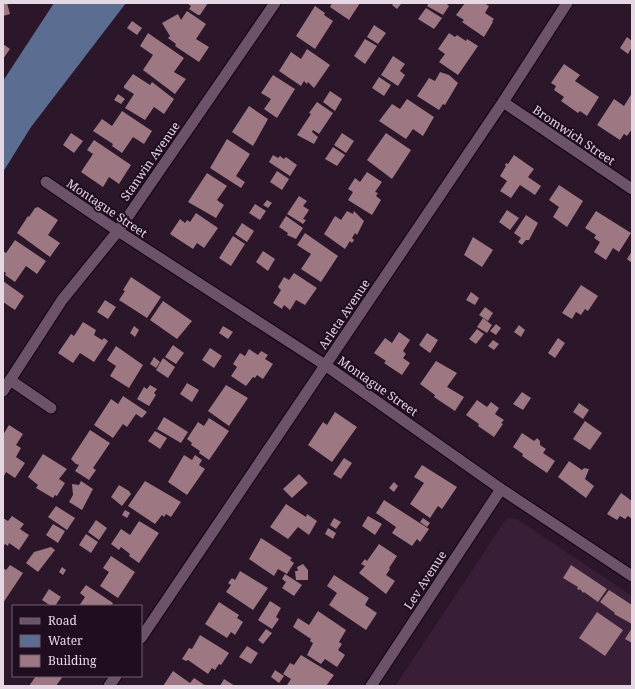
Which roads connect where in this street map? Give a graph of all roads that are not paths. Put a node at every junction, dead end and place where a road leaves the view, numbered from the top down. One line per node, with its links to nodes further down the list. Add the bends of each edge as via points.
1 (275, 3): 6 (street, Stanwin Avenue)
2 (567, 3): 3 (street, Arleta Avenue)
3 (502, 102): 5 (street, Bromwich Street); 7 (street, Arleta Avenue)
4 (46, 182): 6 (street, Montague Street)
5 (632, 189)
6 (118, 231): 7 (street, Montague Street); 8 (street, Stanwin Avenue, via 62,300)
7 (325, 365): 11 (street, Montague Street); 13 (street, Arleta Avenue)
8 (10, 380): 9 (street, Stanwin Avenue); 10 (street)
9 (3, 391)
10 (51, 408)
11 (501, 489): 12 (street, Montague Street); 16 (street, Lev Avenue)
12 (632, 576)
13 (142, 637)
14 (115, 677): 15 (street)
15 (109, 686)
16 (371, 686)

